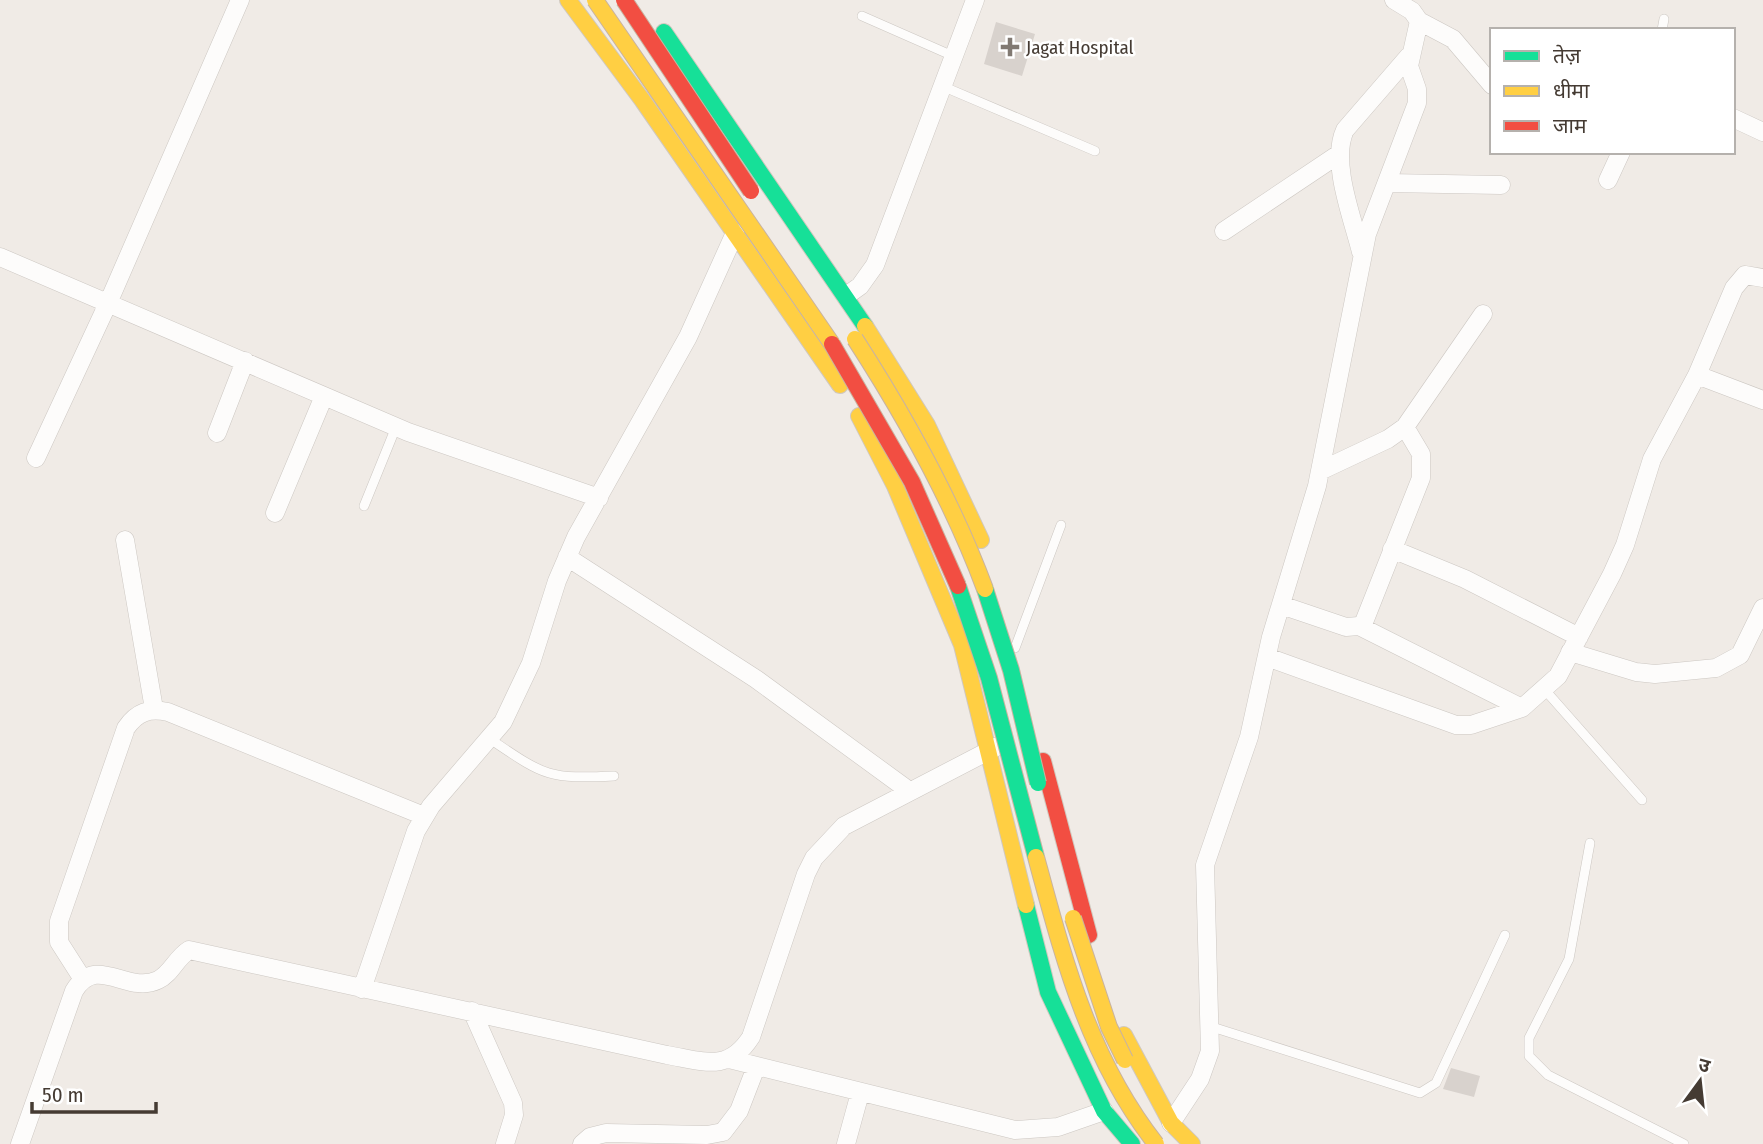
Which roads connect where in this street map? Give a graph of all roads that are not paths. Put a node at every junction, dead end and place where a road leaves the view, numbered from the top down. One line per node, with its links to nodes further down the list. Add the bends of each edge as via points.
1 (240, 0): 32 (street)
2 (568, 0): 27 (main road)
3 (595, 0): 82 (main road, bridge, via 824,330 897,452 947,555 982,656 1085,1027 1113,1083)
4 (624, 0): 24 (main road, bridge)
5 (641, 0): 31 (main road)
6 (975, 0): 12 (street)
7 (1400, 1): 10 (street)
8 (862, 16): 12 (lane)
9 (1664, 19): 11 (lane)
10 (1419, 21): 13 (street); 14 (street, via 1453,39)
11 (1662, 28)
12 (953, 56): 15 (street)
13 (1409, 56): 19 (street, via 1345,130); 22 (street, via 1417,103)
14 (1490, 83)
15 (942, 86): 18 (lane); 31 (street, via 875,265)
16 (1735, 119): 17 (street)
17 (1763, 132)
18 (1095, 151)
19 (1339, 154): 25 (street); 28 (street)
20 (1620, 154): 21 (street)
21 (1608, 180)
22 (1387, 183): 23 (street); 28 (street)
23 (1501, 185)
24 (758, 200)
25 (1224, 231)
26 (780, 232): 83 (main road, bridge, via 881,378 934,471 977,567 1007,655 1061,880 1109,1027 1161,1124)
27 (735, 233): 43 (street, via 688,337); 61 (main road, via 850,401 895,486 962,645)
28 (1362, 253): 42 (street)
29 (0, 257): 32 (street)
30 (1763, 278): 35 (street, via 1745,275 1734,288)
31 (846, 296): 54 (main road, via 932,434 964,496)
32 (109, 301): 34 (street); 41 (street)
33 (1483, 314): 39 (street)
34 (245, 361): 36 (street); 40 (street)
35 (1697, 375): 37 (street); 53 (street, via 1652,459 1625,545)
36 (324, 396): 38 (street); 45 (street)
37 (1763, 400)
38 (396, 427): 43 (street); 44 (lane)
39 (1405, 427): 42 (street); 48 (street, via 1423,465)
40 (218, 433)
41 (36, 458)
42 (1320, 471): 50 (street)
43 (599, 498): 49 (street)
44 (364, 506)
45 (275, 513)
46 (1061, 525): 54 (lane)
47 (125, 540): 58 (street)
48 (1392, 549): 52 (street); 53 (street, via 1475,583)
49 (567, 557): 60 (street, via 523,682); 63 (street, via 767,686)
50 (1281, 608): 52 (street, via 1346,627); 55 (street)
51 (1763, 608): 53 (street, via 1740,656 1716,668 1636,672)
52 (1359, 626): 57 (street)
53 (1575, 645): 56 (street, via 1558,677)
54 (1015, 649): 59 (main road)
55 (1267, 657): 57 (street, via 1456,725 1471,725); 71 (street, via 1249,737 1205,865)
56 (1545, 690): 57 (street); 64 (lane)
57 (1522, 708)
58 (154, 709): 65 (street); 68 (street, via 133,719 126,728 59,921 59,942)
59 (1034, 723): 61 (street); 76 (main road, via 1092,944 1121,1030)
60 (490, 739): 62 (lane, via 553,776); 65 (street)
61 (987, 753): 63 (street); 75 (main road, via 1048,992)
62 (614, 776)
63 (908, 790): 72 (street, via 844,826 814,858 751,1037 742,1051)
64 (1642, 800)
65 (424, 816): 69 (street)
66 (1590, 843): 85 (lane, via 1569,959 1529,1038 1529,1056 1548,1075)
67 (1505, 935): 71 (lane, via 1436,1083 1420,1093)
68 (82, 978): 69 (street, via 93,974 145,983 158,980 189,950); 77 (street)
69 (362, 989): 70 (street)
70 (472, 1011): 72 (street, via 714,1064); 78 (street, via 513,1103)
71 (1209, 1026): 76 (street, via 1206,1065)
72 (729, 1059): 73 (street)
73 (756, 1067): 74 (street); 79 (street, via 739,1111 723,1132 606,1133)
74 (860, 1093): 75 (street, via 1015,1130 1058,1127); 80 (street)
75 (1104, 1111): 81 (main road)
76 (1171, 1123): 84 (main road)
77 (20, 1144)
78 (505, 1144)
79 (582, 1144)
80 (846, 1144)
81 (1132, 1144)
82 (1156, 1144)
83 (1179, 1144)
84 (1192, 1144)
85 (1684, 1144)

